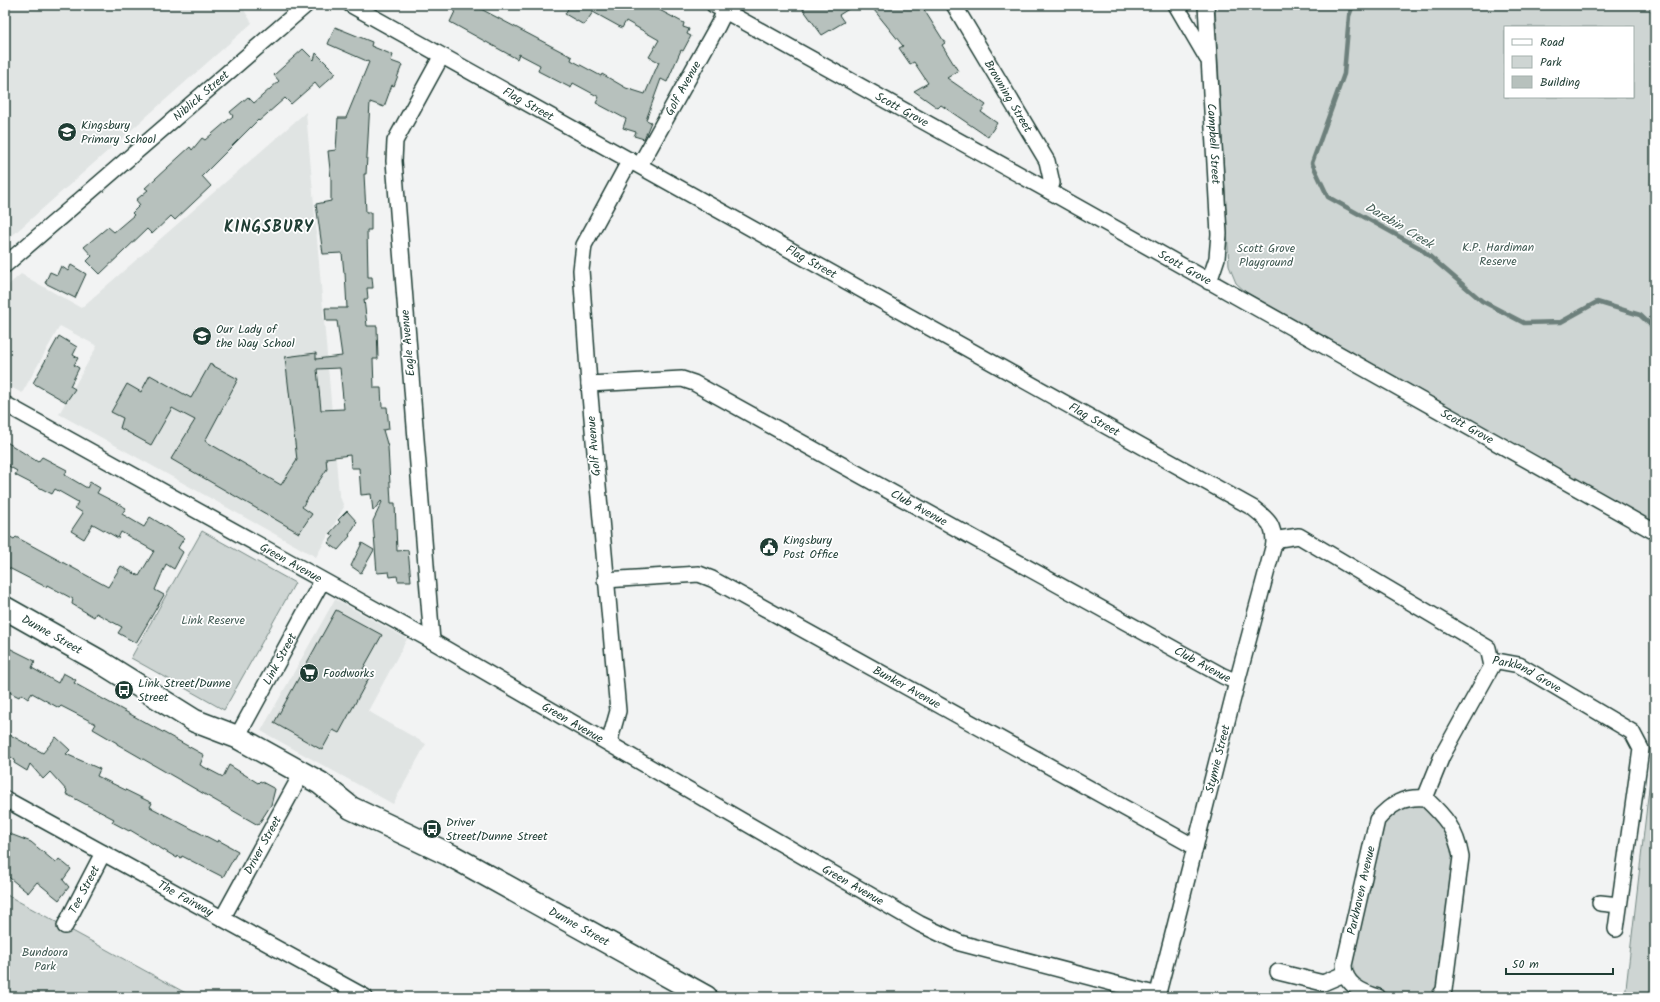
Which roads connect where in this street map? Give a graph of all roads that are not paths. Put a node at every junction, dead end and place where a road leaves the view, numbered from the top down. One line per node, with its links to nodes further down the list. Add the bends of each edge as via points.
1 (306, 5): 11 (street, Niblick Street)
2 (351, 5): 7 (street, Flag Street)
3 (954, 5): 10 (street, Browning Street, via 1047,161 1052,183)
4 (1176, 5): 8 (street)
5 (1206, 5): 8 (street, Campbell Street)
6 (721, 7): 9 (street, Golf Avenue); 10 (street, Scott Grove)
7 (441, 57): 9 (street, Flag Street); 21 (street, Eagle Avenue, via 395,141 394,162)
8 (1208, 60): 12 (street, Campbell Street, via 1218,234 1217,258)
9 (635, 162): 13 (street, Golf Avenue, via 584,245 581,270); 15 (street, Flag Street, via 1252,508)
10 (1049, 191): 12 (street, Scott Grove)
11 (5, 265)
12 (1209, 282): 16 (street, Scott Grove)
13 (589, 384): 18 (street, Golf Avenue); 23 (street, Club Avenue, via 682,379 694,383)
14 (5, 404): 19 (street, Green Avenue)
15 (1269, 521): 17 (street, Stymie Street)
16 (1655, 532)
17 (1274, 544): 22 (street, Parkland Grove, via 1279,539 1299,536 1488,648); 23 (street, Stymie Street)
18 (605, 580): 25 (street, Golf Avenue, via 618,711); 29 (street, Bunker Avenue, via 699,574 712,579)
19 (322, 581): 21 (street, Green Avenue); 24 (street, Link Street)
20 (5, 608): 24 (main road, Dunne Street, via 100,660 195,722)
21 (432, 641): 25 (street, Green Avenue)
22 (1492, 660): 27 (street, via 1487,677 1442,756); 32 (street, Parkland Grove, via 1519,665 1632,732 1641,749)
23 (1237, 682): 29 (street, Stymie Street)
24 (237, 737): 26 (main road, Dunne Street)
25 (609, 743): 38 (street, Green Avenue, via 920,924 960,942)
26 (311, 778): 33 (street, Driver Street); 40 (main road, Dunne Street, via 351,808 452,856)
27 (1425, 798): 37 (street, Parkhaven Avenue, via 1412,797 1400,802 1386,809 1377,820); 42 (street, via 1445,817 1458,840 1460,857 1444,990)
28 (5, 799): 30 (street, The Fairway)
29 (1195, 848): 38 (street, Stymie Street)
30 (103, 853): 33 (street, The Fairway); 34 (street, Tee Street)
31 (1600, 903): 32 (street)
32 (1619, 905): 35 (street, Parkland Grove)
33 (223, 918): 39 (street, The Fairway)
34 (65, 926)
35 (1616, 930)
36 (1278, 972): 37 (street, via 1323,983)
37 (1344, 974): 41 (street, via 1348,982 1358,989)
38 (1158, 996)
39 (366, 997)
40 (706, 997)
41 (1378, 997)
42 (1439, 997)

